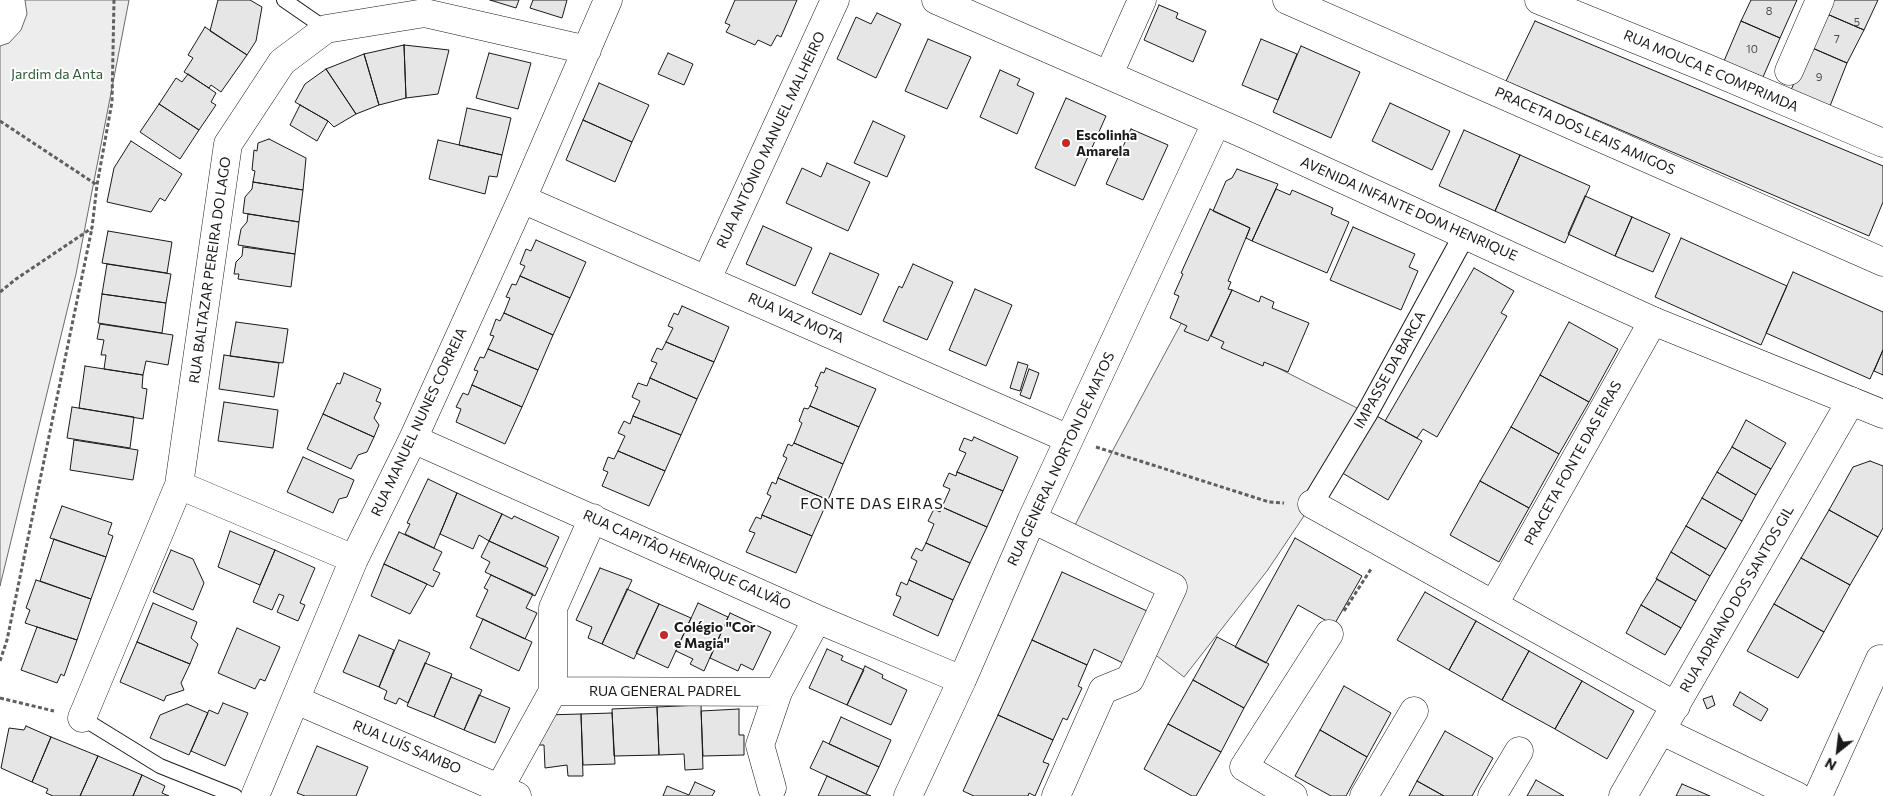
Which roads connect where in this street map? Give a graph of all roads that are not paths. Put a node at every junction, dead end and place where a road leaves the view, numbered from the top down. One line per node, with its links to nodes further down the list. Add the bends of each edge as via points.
1 (284, 0): 9 (lane)
2 (608, 0): 10 (street, RUA MANUEL NUNES CORREIA)
3 (835, 0): 18 (street, RUA ANTÓNIO MANUEL MALHEIRO)
4 (936, 0): 12 (street, AVENIDA INFANTE DOM HENRIQUE)
5 (1142, 0): 12 (street)
6 (1287, 0): 17 (street, PRACETA DOS LEAIS AMIGOS)
7 (1539, 0): 14 (street, RUA MOUCA E COMPRIMDA, via 1713,70)
8 (1820, 0): 11 (street)
9 (326, 29): 10 (street, RUA BALTAZAR PEREIRA DO LAGO, via 425,13); 24 (street, RUA BALTAZAR PEREIRA DO LAGO, via 282,62 228,144)
10 (587, 50): 15 (street, RUA MANUEL NUNES CORREIA)
11 (1789, 71)
12 (1109, 74): 13 (street, AVENIDA INFANTE DOM HENRIQUE)
13 (1216, 124): 16 (street, AVENIDA INFANTE DOM HENRIQUE); 23 (street, RUA GENERAL NORTON DE MATOS)
14 (1883, 144)
15 (522, 198): 18 (street, RUA VAZ MOTA); 22 (street, RUA MANUEL NUNES CORREIA)
16 (1465, 234): 19 (street, AVENIDA INFANTE DOM HENRIQUE); 25 (street, IMPASSE DA BARCA, via 1367,413)
17 (1883, 262)
18 (707, 279): 23 (street, RUA VAZ MOTA)
19 (1653, 321): 20 (street, AVENIDA INFANTE DOM HENRIQUE); 29 (street, PRACETA FONTE DAS EIRAS)
20 (1851, 402): 21 (street, AVENIDA INFANTE DOM HENRIQUE); 37 (street, RUA ADRIANO DOS SANTOS GIL)
21 (1883, 414)
22 (413, 439): 26 (street, RUA CAPITÃO HENRIQUE GALVÃO); 28 (street, RUA MANUEL NUNES CORREIA)
23 (1069, 439): 27 (street, RUA GENERAL NORTON DE MATOS)
24 (179, 485): 28 (street); 39 (street, RUA BALTAZAR PEREIRA DO LAGO)
25 (1312, 504): 29 (street)
26 (593, 518): 30 (street, RUA CAPITÃO HENRIQUE GALVÃO); 34 (street, via 553,608)
27 (1032, 519): 33 (street, RUA GENERAL NORTON DE MATOS); 47 (street, via 1173,586 1130,679 1103,690)
28 (354, 559): 36 (street, RUA MANUEL NUNES CORREIA)
29 (1494, 604): 37 (street)
30 (817, 619): 33 (street, RUA CAPITÃO HENRIQUE GALVÃO); 35 (street)
31 (1329, 634): 48 (street, via 1244,767)
32 (1880, 659): 53 (street)
33 (962, 680): 46 (street, RUA GENERAL NORTON DE MATOS)
34 (553, 691): 35 (street, RUA GENERAL PADREL); 43 (street)
35 (778, 692): 42 (street, via 760,745)
36 (296, 700): 43 (street, RUA LUÍS SAMBO); 45 (street, RUA MANUEL NUNES CORREIA)
37 (1676, 706): 40 (street, RUA ADRIANO DOS SANTOS GIL)
38 (1414, 711): 49 (street)
39 (82, 718): 44 (lane, via 160,766)
40 (1662, 731): 51 (street, RUA ADRIANO DOS SANTOS GIL); 52 (street)
41 (1519, 751): 50 (street)
42 (772, 788)
43 (508, 792)
44 (235, 796)
45 (255, 796)
46 (908, 796)
47 (1056, 796)
48 (1293, 796)
49 (1364, 796)
50 (1492, 796)
51 (1623, 796)
52 (1798, 796)
53 (1818, 796)

